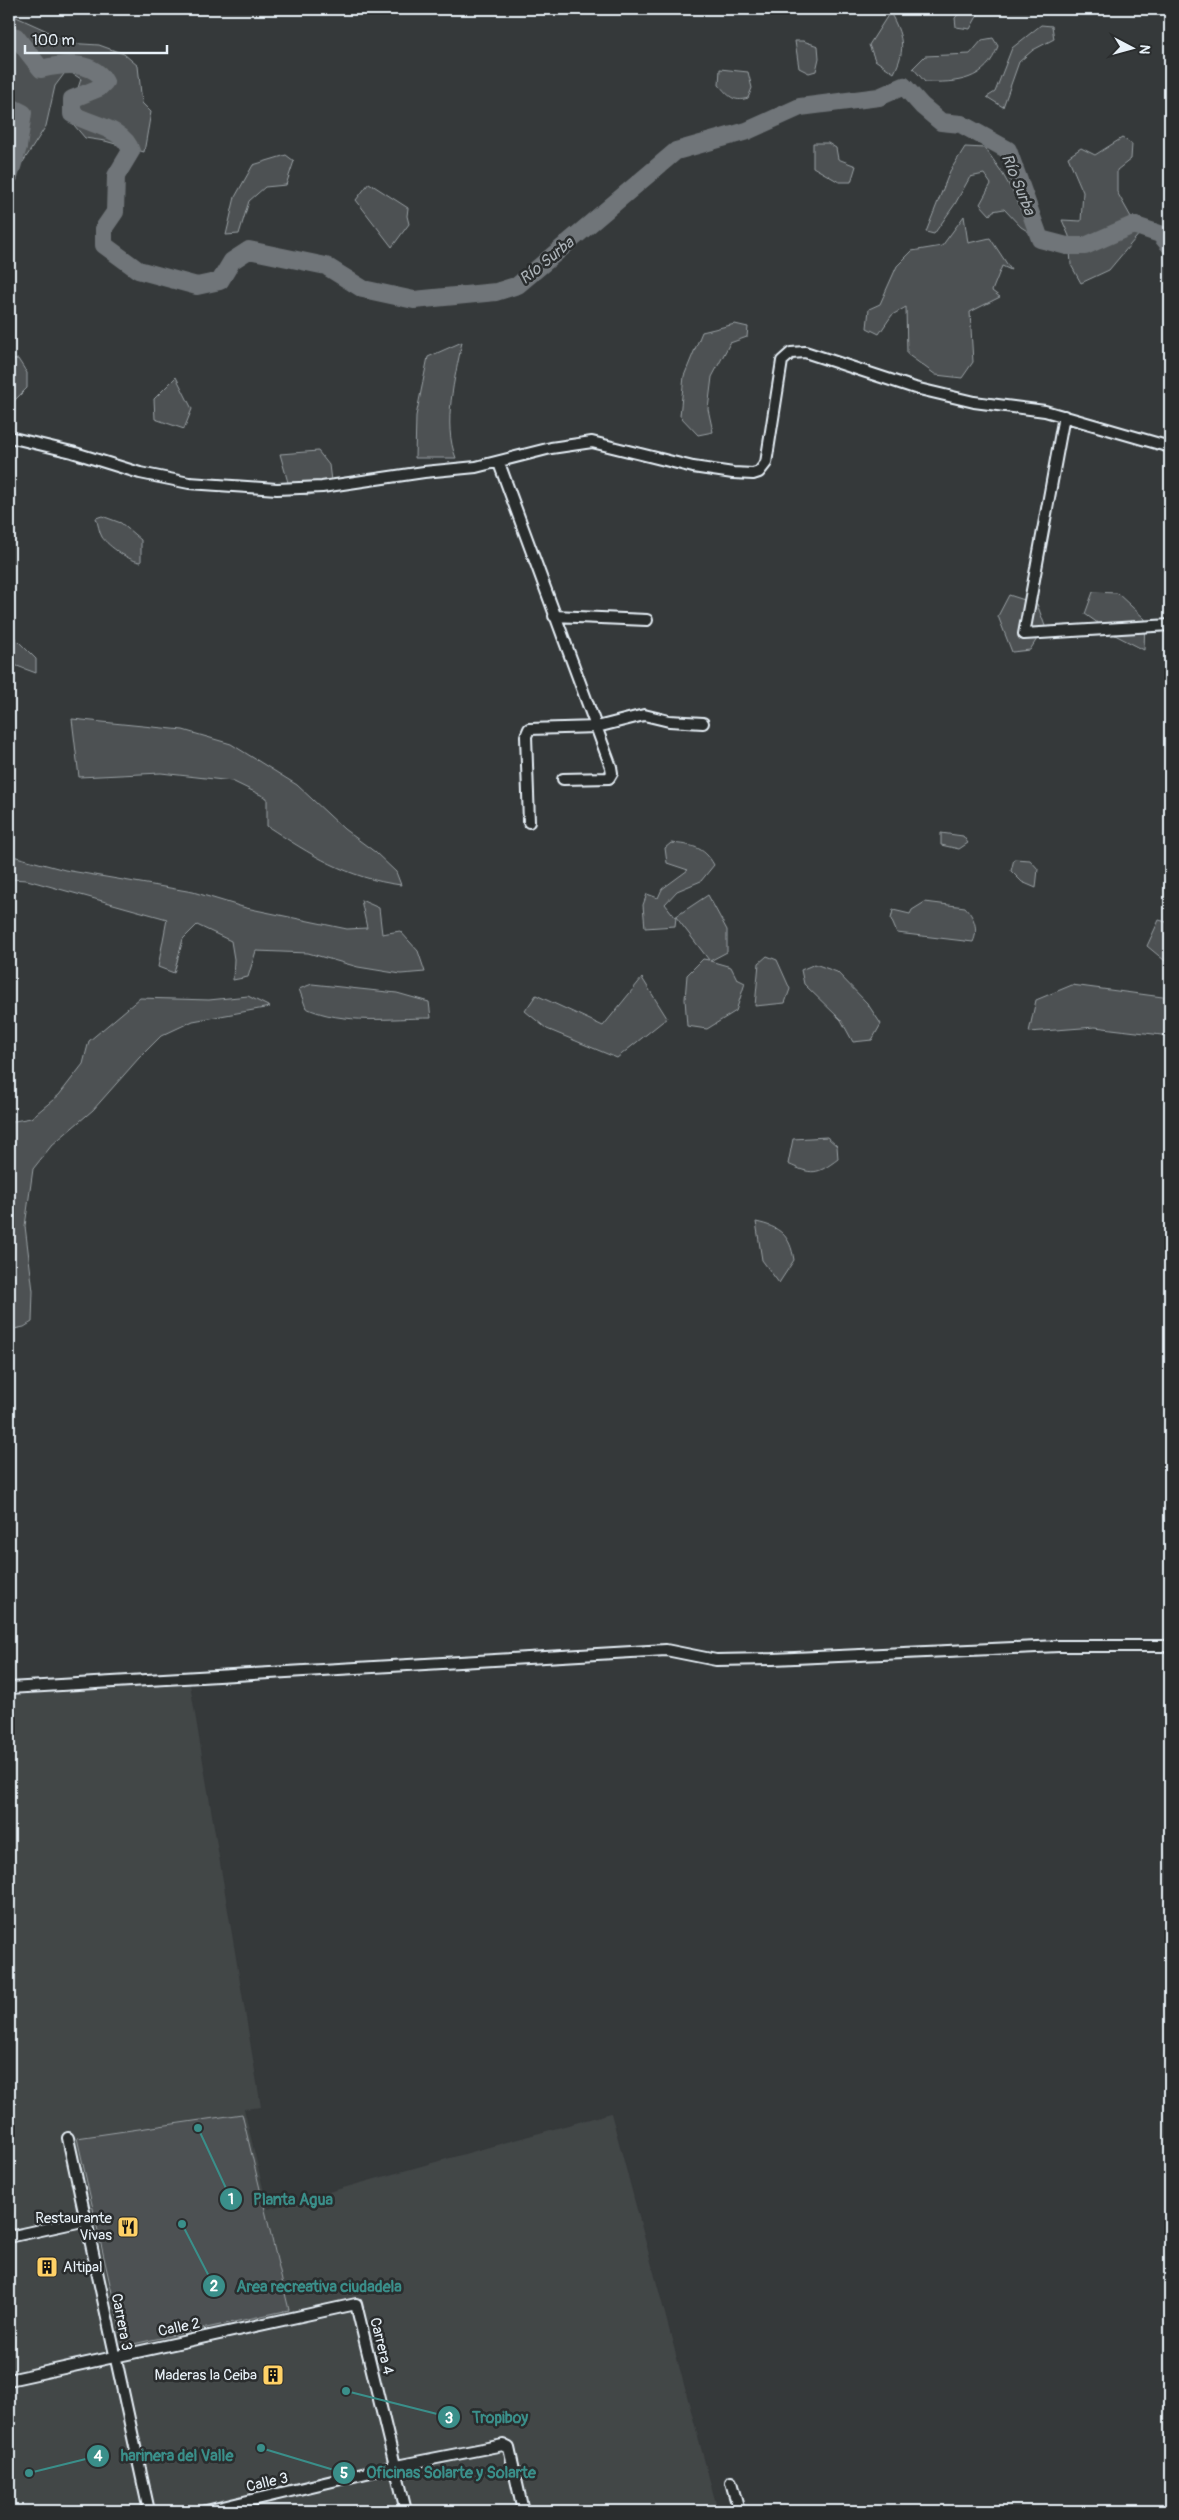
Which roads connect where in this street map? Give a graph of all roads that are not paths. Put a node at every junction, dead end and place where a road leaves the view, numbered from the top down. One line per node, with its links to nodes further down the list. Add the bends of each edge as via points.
1 (1064, 416): 3 (street); 4 (street, via 948,396 885,379 815,354 797,352 785,356 782,361 766,463 759,472 716,471 592,442 551,448); 7 (street, via 1024,634)
2 (9, 437): 4 (street, via 189,483 277,489 332,486)
3 (1170, 447)
4 (499, 463): 5 (street)
5 (554, 616): 6 (street); 9 (street)
6 (647, 620)
7 (1170, 625)
8 (703, 723): 9 (street, via 670,722 644,715)
9 (597, 727): 10 (street, via 612,773 609,778); 11 (street, via 529,729 526,736)
10 (563, 779)
11 (529, 822)
12 (1170, 1646): 13 (street, via 1059,1646 773,1660 716,1660 666,1650)
13 (9, 1688)
14 (68, 2138): 15 (street, Carrera 3)
15 (87, 2220): 16 (street); 18 (street, Carrera 3)
16 (9, 2237)
17 (356, 2304): 18 (street, Calle 2); 20 (street, Carrera 4)
18 (114, 2356): 19 (street, Calle 2); 22 (street, Carrera 3)
19 (9, 2380)
20 (396, 2466): 23 (street, Calle 3); 24 (street, Carrera 4); 25 (street, Calle 3, via 503,2445 509,2448)
21 (731, 2482): 26 (street)
22 (149, 2511)
23 (206, 2511)
24 (406, 2511)
25 (523, 2511)
26 (739, 2511)

